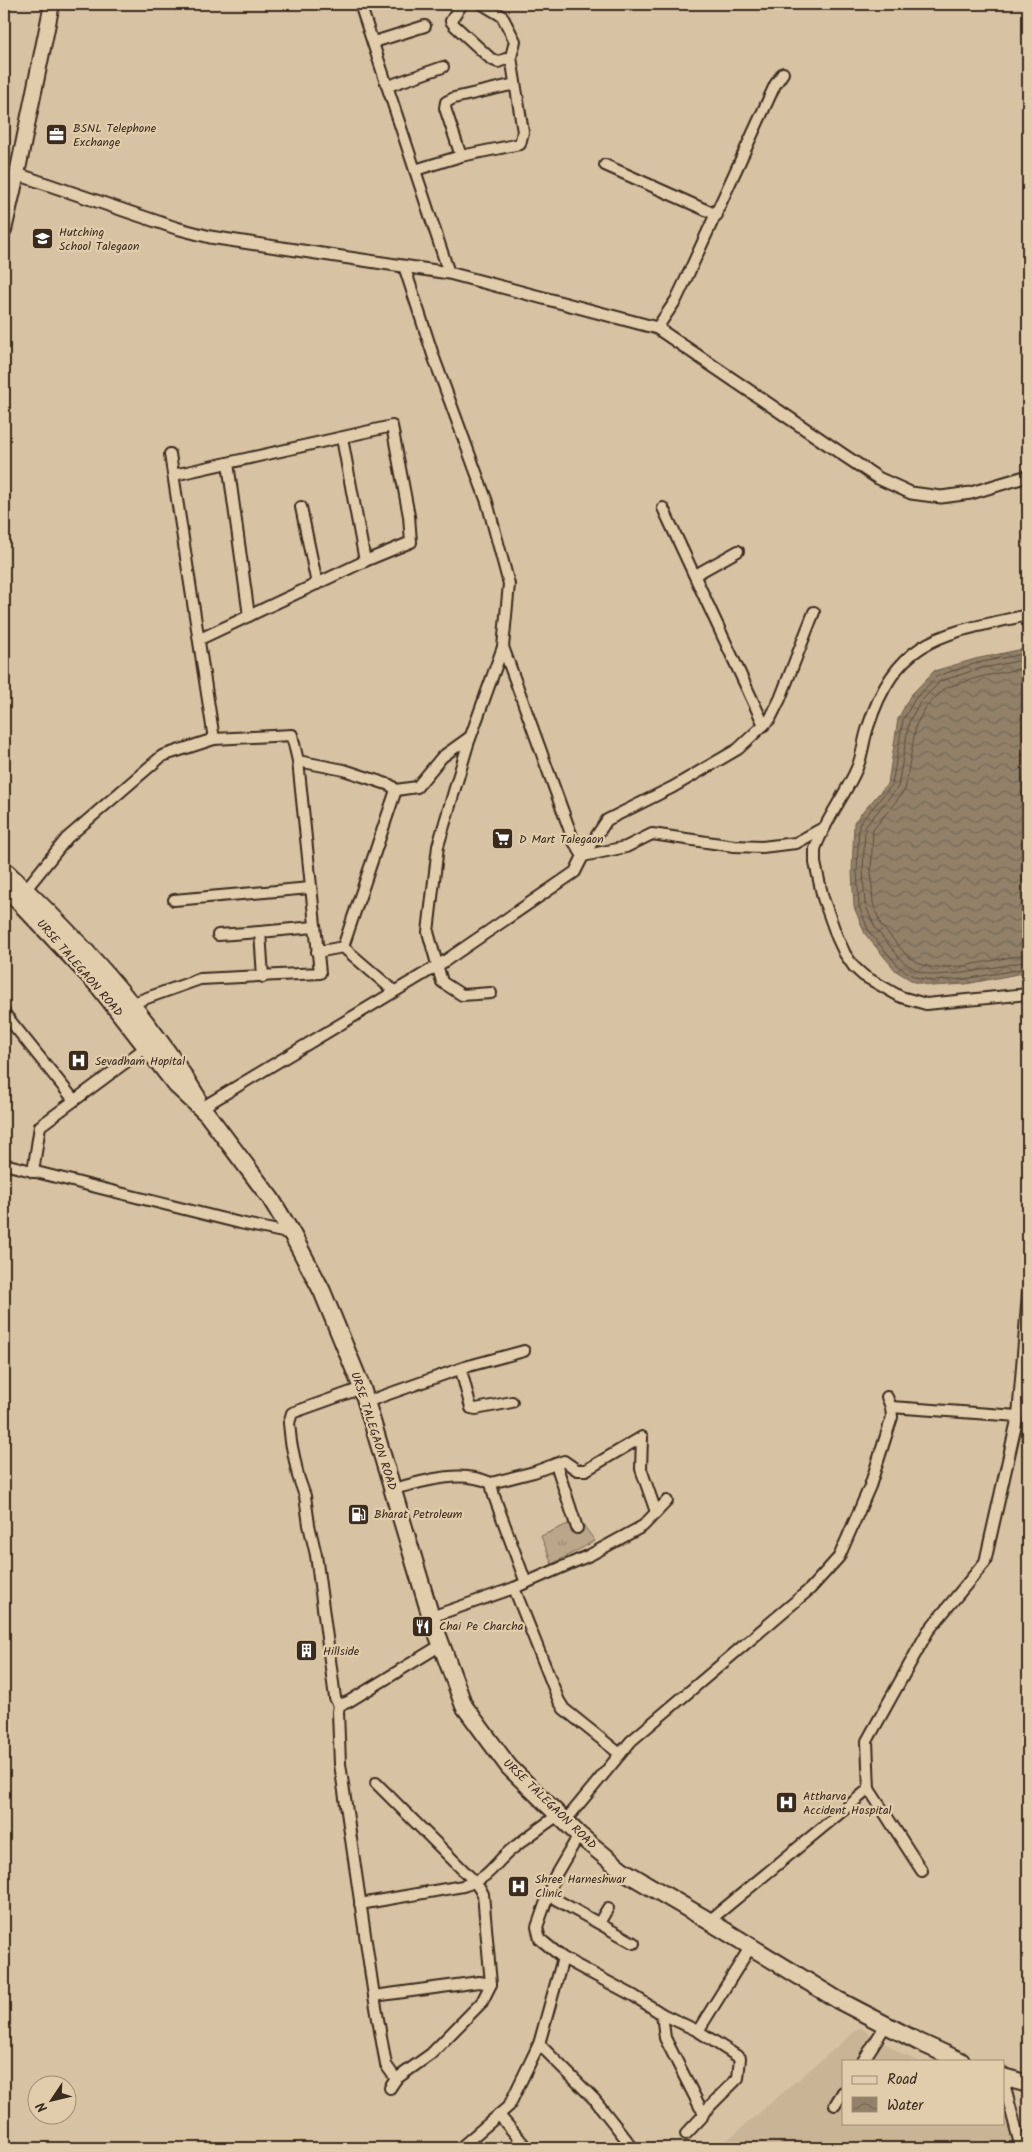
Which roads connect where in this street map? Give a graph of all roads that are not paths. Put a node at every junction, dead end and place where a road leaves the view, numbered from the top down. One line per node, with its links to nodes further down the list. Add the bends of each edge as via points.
1 (52, 4): 15 (main road)
2 (360, 4): 6 (street)
3 (462, 4): 7 (street, via 452,17 454,26 491,59 498,62)
4 (482, 4): 7 (street, via 502,16 515,41)
5 (425, 26): 6 (street)
6 (374, 42): 11 (street)
7 (511, 58): 10 (street)
8 (443, 67): 11 (street)
9 (783, 73): 16 (street)
10 (515, 84): 12 (street, via 523,132 520,144); 12 (street, via 446,102 445,108)
11 (388, 86): 14 (street)
12 (461, 156): 14 (street)
13 (605, 165): 16 (street)
14 (415, 170): 19 (street)
15 (17, 174): 17 (main road); 18 (street, via 210,237)
16 (717, 215): 20 (street, via 676,300)
17 (4, 230)
18 (404, 266): 19 (street); 36 (street, via 487,502 507,575)
19 (449, 273): 20 (street)
20 (657, 328): 25 (street, via 878,478 911,494 941,497 971,493)
21 (342, 438): 23 (street); 29 (street); 29 (street, via 392,426 409,516 411,542)
22 (170, 454): 24 (street)
23 (228, 463): 24 (street); 34 (street)
24 (174, 475): 35 (street)
25 (1028, 476)
26 (301, 507): 31 (street)
27 (664, 508): 30 (street)
28 (738, 551): 30 (street)
29 (365, 561): 31 (street)
30 (695, 575): 37 (street)
31 (317, 584): 34 (street)
32 (814, 612): 37 (street, via 780,699)
33 (1028, 615): 42 (street, via 952,632 932,640 903,662 885,685 867,728 856,770)
34 (249, 616): 35 (street)
35 (200, 639): 39 (street)
36 (503, 647): 38 (street); 43 (street, via 574,842)
37 (764, 725): 43 (street, via 738,749 607,820)
38 (470, 737): 41 (street, via 442,757 417,787); 54 (street, via 438,846 428,932)
39 (214, 739): 40 (street, via 292,735); 47 (street, via 162,756 67,838)
40 (298, 762): 41 (street, via 344,770 390,785); 46 (street)
41 (396, 790): 52 (street)
42 (825, 827): 43 (street, via 796,843 762,847 652,834 626,847); 58 (street, via 815,849 823,898 845,954 864,976 901,997 926,1004)
43 (583, 856): 54 (street, via 575,872)
44 (4, 870): 47 (highway)
45 (4, 886): 47 (highway, URSE TALEGAON ROAD)
46 (310, 888): 48 (street); 49 (street)
47 (22, 895): 59 (highway, via 79,944); 61 (highway, URSE TALEGAON ROAD, via 116,1007)
48 (174, 900)
49 (314, 927): 50 (street); 53 (street)
50 (260, 932): 51 (street); 55 (street)
51 (218, 935)
52 (343, 946): 53 (street); 56 (street)
53 (317, 952): 55 (street, via 320,973)
54 (437, 965): 56 (street); 57 (street, via 442,982 462,995)
55 (263, 977): 59 (street, via 200,979)
56 (394, 992): 63 (street)
57 (491, 993)
58 (1028, 994)
59 (130, 1004): 63 (highway, via 185,1077)
60 (4, 1013): 62 (street)
61 (145, 1048): 62 (street); 63 (highway, URSE TALEGAON ROAD, via 176,1085)
62 (74, 1100): 65 (street, via 40,1126)
63 (205, 1111): 66 (highway, URSE TALEGAON ROAD, via 271,1199)
64 (4, 1164): 65 (street)
65 (33, 1172): 66 (street)
66 (292, 1234): 70 (highway, URSE TALEGAON ROAD, via 322,1291)
67 (1028, 1293): 74 (street)
68 (524, 1351): 69 (street)
69 (461, 1370): 70 (street); 72 (street, via 471,1408)
70 (364, 1395): 77 (highway, URSE TALEGAON ROAD); 85 (street, via 292,1413 289,1423 298,1476 306,1496 335,1698)
71 (887, 1397): 73 (street)
72 (512, 1402)
73 (891, 1408): 74 (street); 86 (street, via 892,1417 870,1486 839,1557 810,1589 631,1741)
74 (1018, 1416): 88 (street, via 985,1562 928,1631 867,1741)
75 (556, 1464): 76 (street); 79 (street, via 564,1461 577,1470 586,1470 642,1437 641,1469); 80 (street)
76 (491, 1483): 77 (street, via 463,1476 430,1479); 81 (street)
77 (393, 1489): 83 (highway, URSE TALEGAON ROAD)
78 (667, 1500): 79 (street)
79 (656, 1512): 81 (street, via 625,1537)
80 (577, 1528)
81 (526, 1583): 82 (street)
82 (514, 1588): 83 (street); 86 (street, via 564,1709)
83 (431, 1617): 84 (highway, URSE TALEGAON ROAD)
84 (441, 1645): 85 (street); 89 (highway, URSE TALEGAON ROAD, via 464,1706 509,1766)
85 (339, 1705): 94 (street, via 340,1764)
86 (620, 1754): 89 (street)
87 (376, 1783): 92 (street)
88 (869, 1789): 91 (street); 96 (street)
89 (562, 1818): 90 (highway, URSE TALEGAON ROAD); 92 (street, via 510,1850 486,1877)
90 (579, 1835): 93 (street, via 555,1876); 96 (highway, URSE TALEGAON ROAD, via 622,1870)
91 (922, 1871)
92 (476, 1882): 94 (street); 101 (street, via 483,1894)
93 (548, 1896): 97 (street); 100 (street, via 537,1927 540,1940)
94 (360, 1904): 102 (street)
95 (608, 1908): 97 (street)
96 (709, 1921): 99 (highway, URSE TALEGAON ROAD)
97 (598, 1923): 98 (street)
98 (634, 1943)
99 (751, 1946): 104 (highway, URSE TALEGAON ROAD, via 838,2000); 105 (street)
100 (563, 1958): 103 (street); 106 (street)
101 (492, 1984): 102 (street, via 479,1982); 102 (street, via 482,2002 430,2054 393,2084 386,2065)
102 (374, 1996)
103 (662, 2014): 105 (street); 114 (street, via 665,2038)
104 (886, 2025): 107 (street); 108 (highway, URSE TALEGAON ROAD)
105 (698, 2031): 114 (street, via 740,2058 738,2078)
106 (539, 2044): 115 (street, via 509,2106); 119 (street, via 595,2100)
107 (864, 2060)
108 (959, 2060)
109 (1004, 2078): 111 (highway)
110 (1004, 2082): 120 (street)
111 (1028, 2084)
112 (842, 2094): 113 (street)
113 (835, 2105)
114 (704, 2112): 116 (street)
115 (499, 2115): 117 (street); 118 (street)
116 (686, 2134)
117 (460, 2148)
118 (527, 2148)
119 (633, 2148)
120 (1021, 2148)

